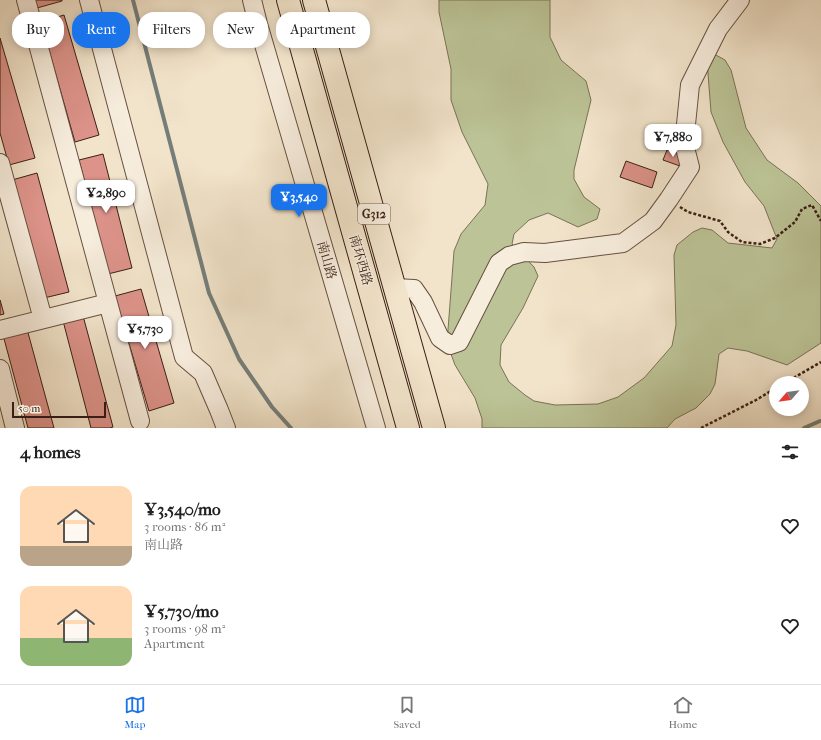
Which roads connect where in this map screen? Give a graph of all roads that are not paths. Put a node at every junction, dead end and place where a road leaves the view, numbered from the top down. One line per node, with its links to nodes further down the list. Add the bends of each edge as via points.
1 (26, 0): 9 (street)
2 (89, 0): 15 (street, via 184,357 203,373)
3 (252, 0): 16 (street, 南山路)
4 (288, 0): 17 (highway, 南环西路 / G312)
5 (314, 0): 8 (highway, 南环西路 / G312)
6 (740, 0): 8 (street, via 718,29 690,85 684,144 690,167 653,221 623,243 545,253 524,252 509,256 499,263 459,342 450,345 440,338 414,289)
7 (0, 163): 10 (street)
8 (395, 288): 18 (highway, 南环西路 / G312)
9 (108, 303): 10 (street); 13 (street)
10 (43, 319): 11 (street)
11 (0, 330)
12 (0, 369): 14 (street)
13 (140, 421)
14 (15, 428)
15 (226, 428)
16 (376, 428)
17 (408, 428)
18 (434, 428)

